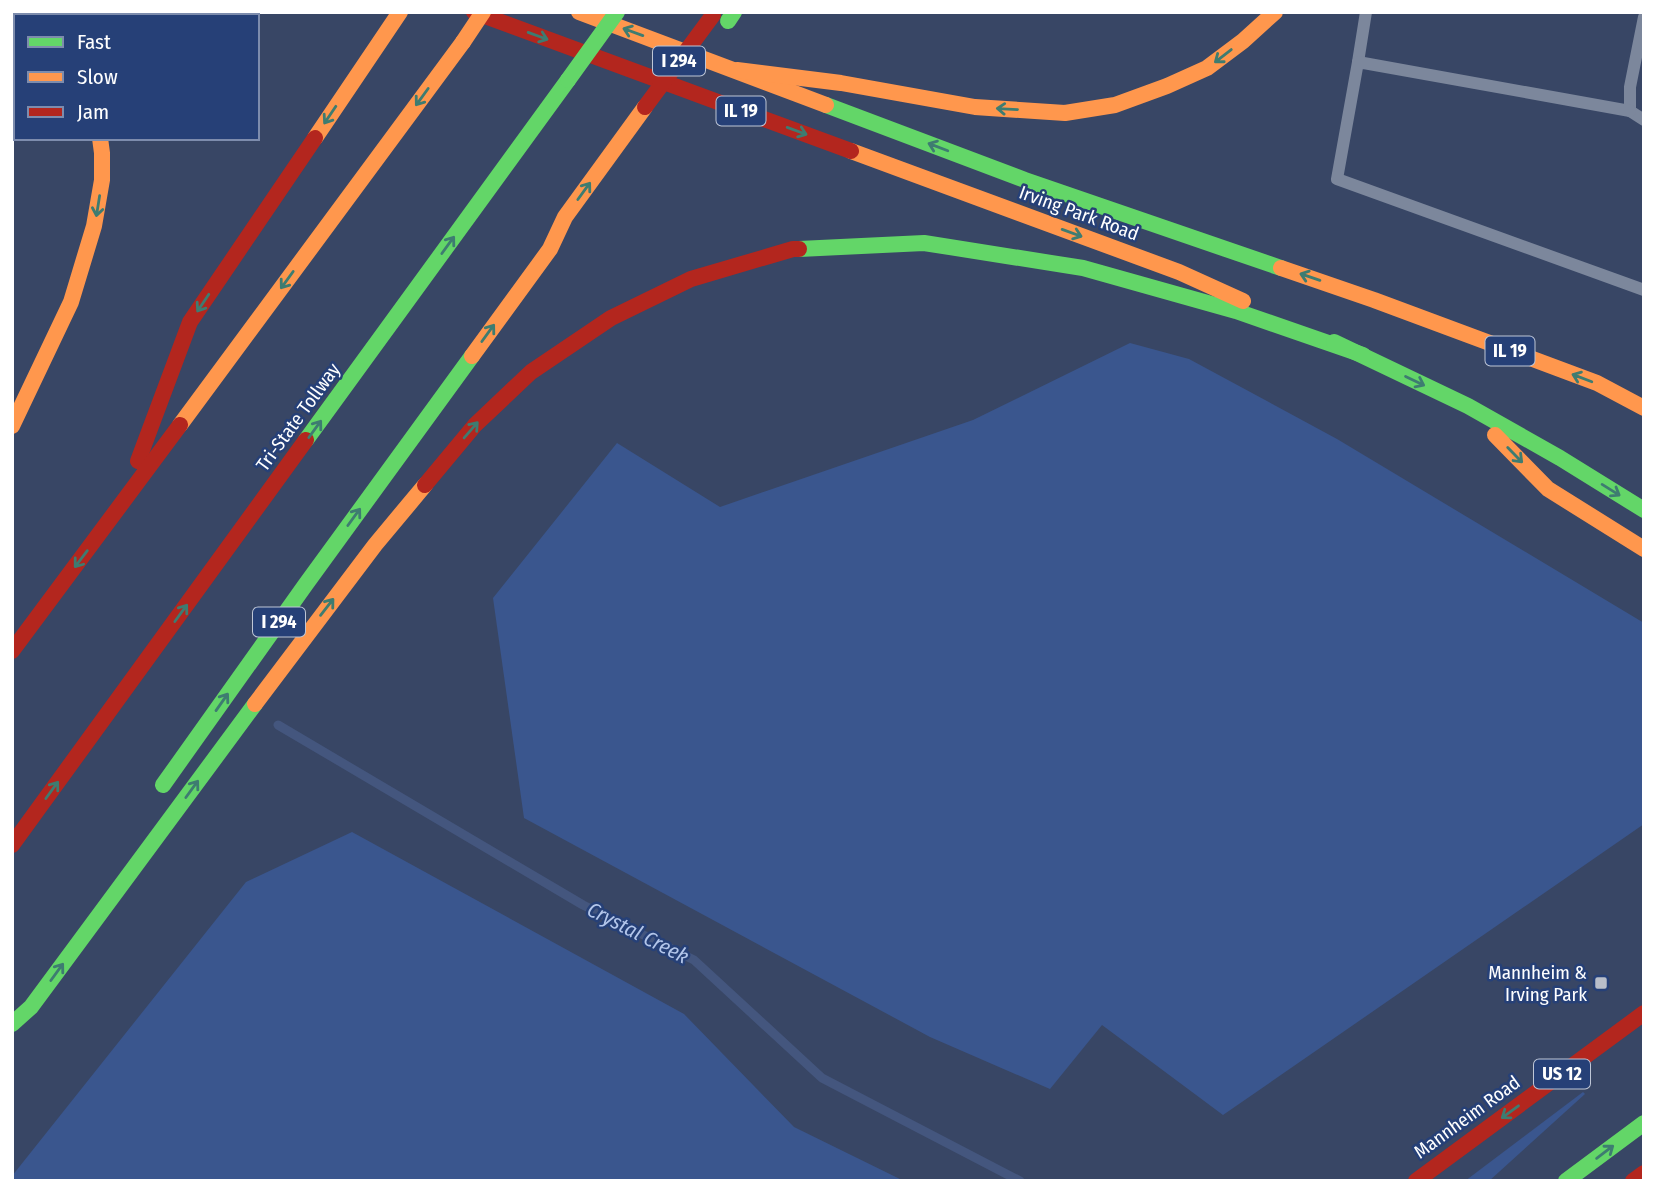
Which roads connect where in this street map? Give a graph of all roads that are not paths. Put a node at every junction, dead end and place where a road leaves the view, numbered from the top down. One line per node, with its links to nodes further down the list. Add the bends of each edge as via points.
1 (474, 12): 20 (main road, Irving Park Road / IL 19, one-way to 20, via 1179,272)
2 (483, 12): 24 (main road, one-way to 24, bridge)
3 (579, 12): 11 (main road, Irving Park Road / IL 19, one-way to 3)
4 (617, 12): 29 (main road, Tri-State Tollway, one-way to 4, bridge)
5 (1275, 12): 11 (main road, one-way to 11, via 1207,68 1115,104 1065,113 975,107)
6 (1366, 12): 10 (lane)
7 (398, 15): 24 (main road, one-way to 24, via 190,322)
8 (722, 15): 12 (main road, I 294, bridge)
9 (1644, 17): 13 (lane, via 1630,87)
10 (1358, 62): 13 (lane); 19 (lane, via 1337,179)
11 (737, 70): 22 (main road, Irving Park Road / IL 19, one-way to 11, via 1597,383 1374,300 1025,180)
12 (652, 110): 16 (main road); 18 (main road, I 294, one-way to 12, via 565,217)
13 (1630, 111): 14 (lane)
14 (1644, 120)
15 (100, 140): 23 (main road, one-way to 23, via 102,180 94,226 71,302)
16 (615, 175)
17 (577, 227): 18 (main road)
18 (550, 249): 28 (main road, I 294, one-way to 18)
19 (1644, 290)
20 (1363, 355): 21 (main road, Irving Park Road / IL 19, one-way to 21); 31 (main road, one-way to 20, via 31,1007 324,610 475,425 531,372 611,318 691,279 793,249 924,243 1083,268 1236,311)
21 (1468, 406): 25 (main road, Irving Park Road / IL 19, one-way to 25); 26 (main road, one-way to 26, via 1548,489)
22 (1644, 408)
23 (12, 426)
24 (122, 505): 27 (main road, one-way to 27)
25 (1644, 510)
26 (1644, 549)
27 (12, 651)
28 (156, 796)
29 (12, 845)
30 (1644, 1013): 34 (main road, Mannheim Road / US 12, one-way to 34)
31 (12, 1024)
32 (1644, 1123): 35 (main road, one-way to 32)
33 (1644, 1173): 36 (main road)
34 (1416, 1181)
35 (1566, 1181)
36 (1633, 1181)

